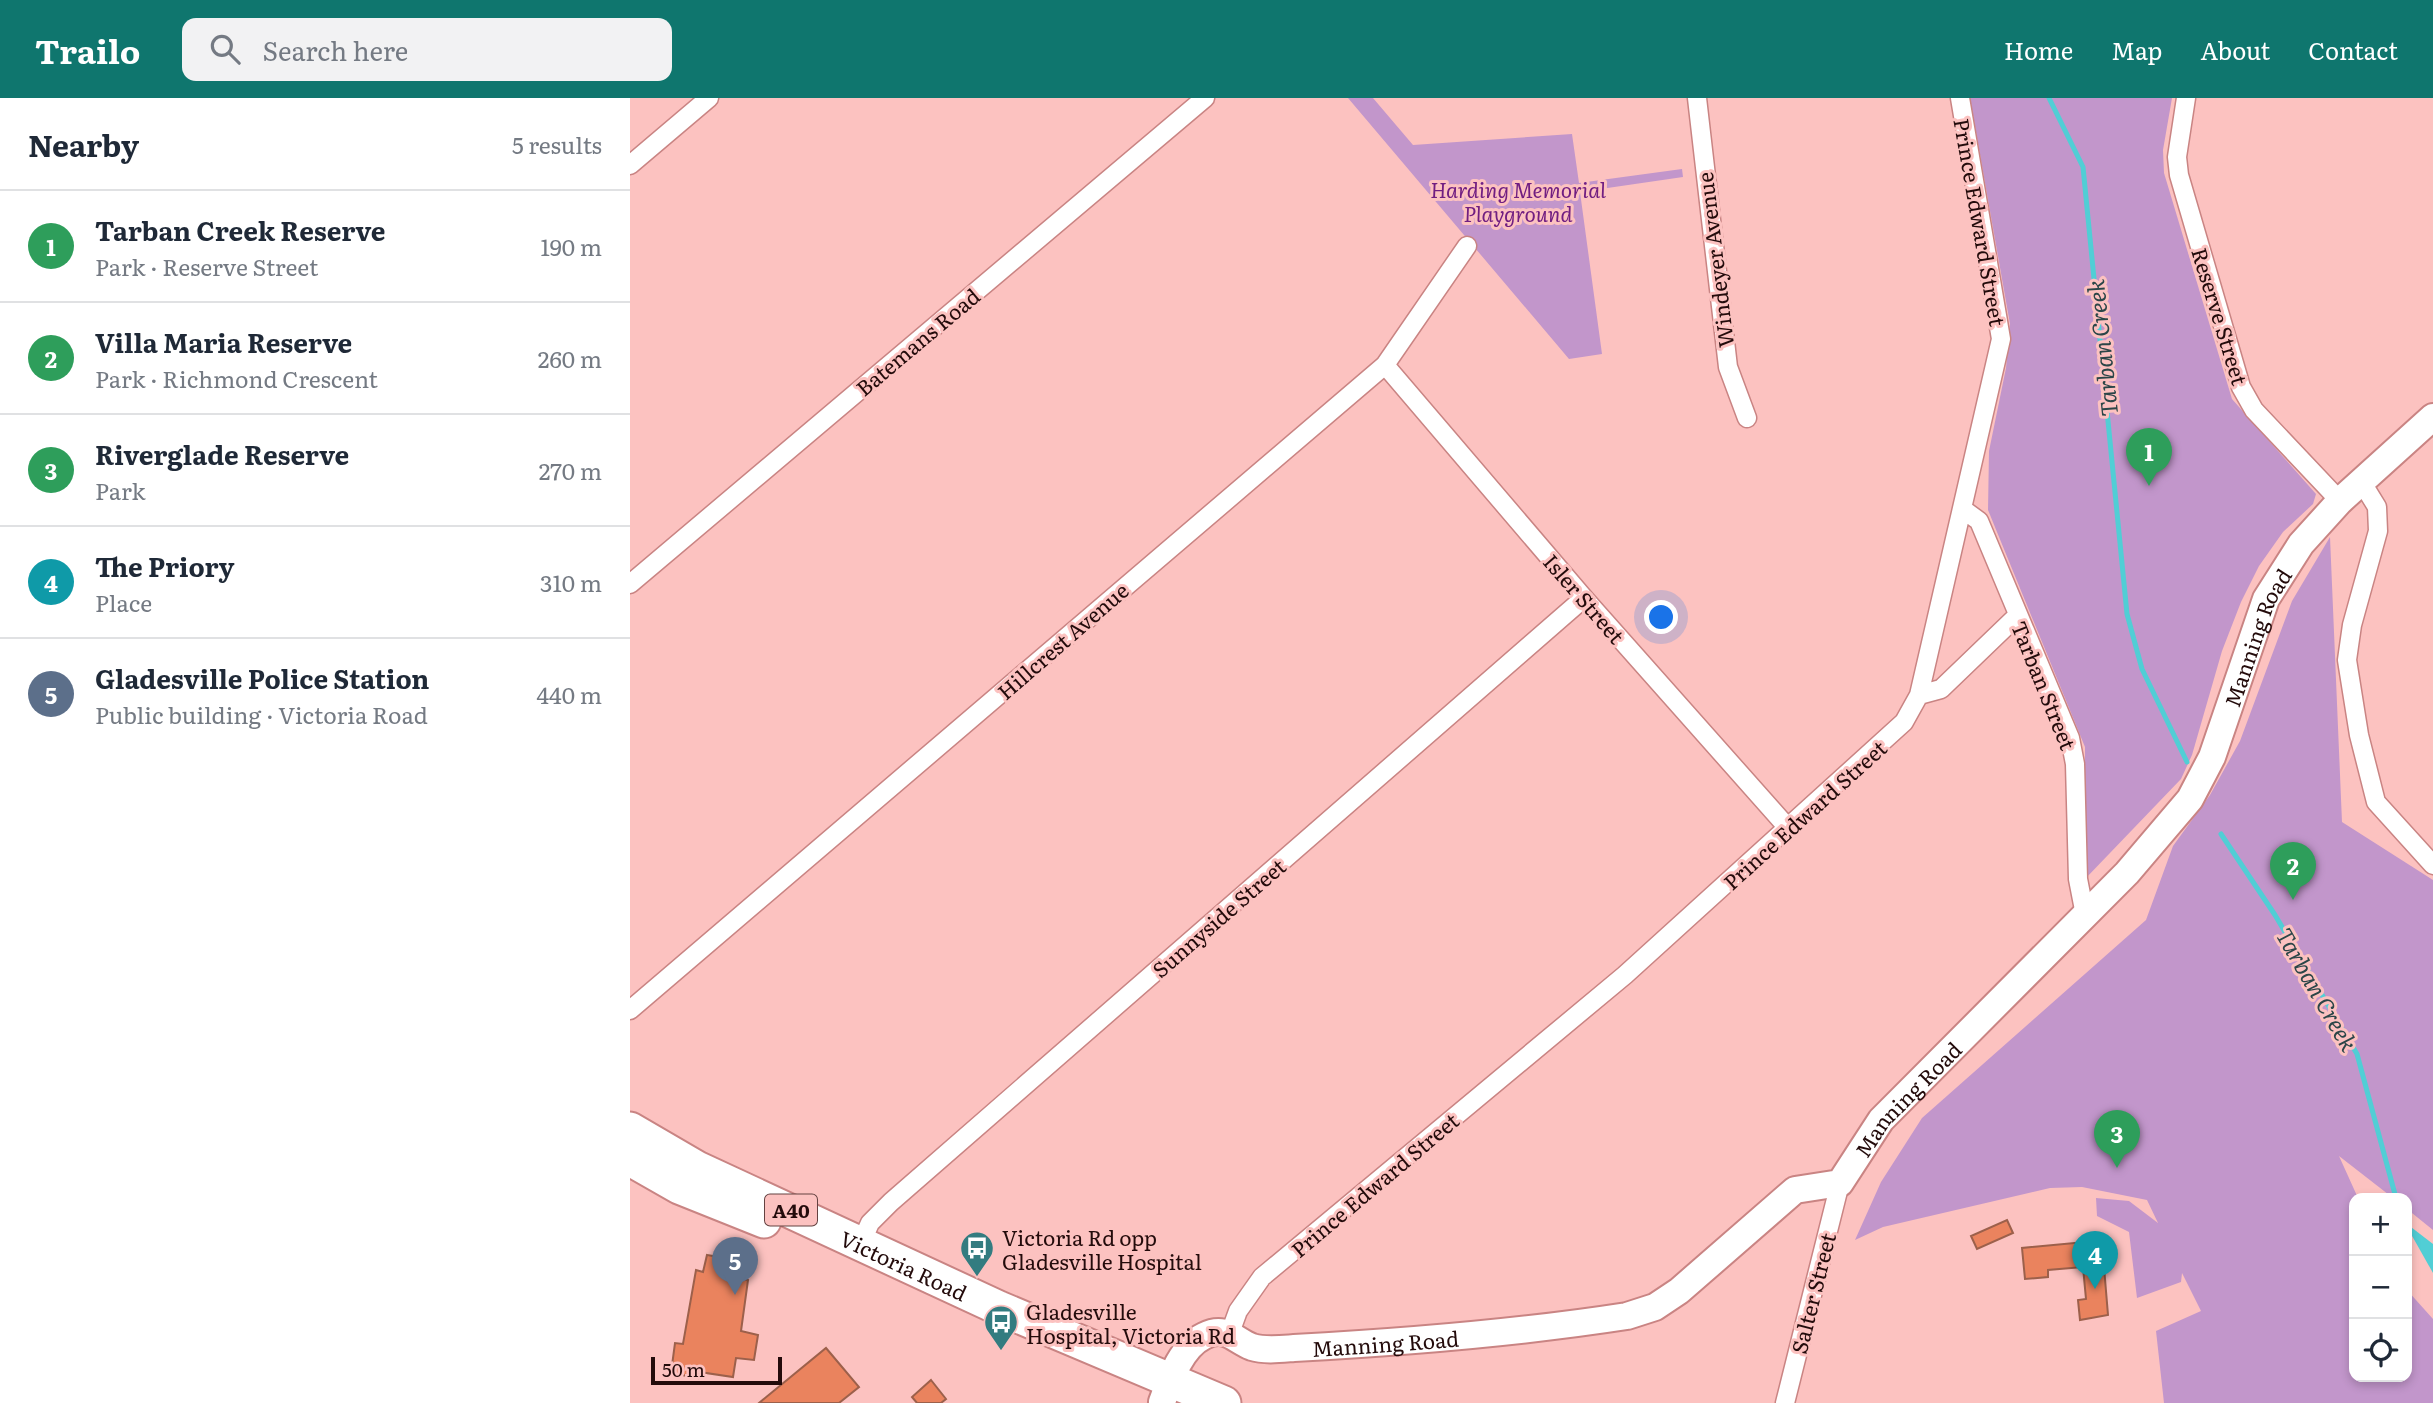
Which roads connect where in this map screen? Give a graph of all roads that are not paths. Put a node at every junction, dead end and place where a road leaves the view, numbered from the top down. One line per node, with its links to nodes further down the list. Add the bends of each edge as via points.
1 (709, 98): 6 (street)
2 (1205, 98): 14 (street, Batemans Road)
3 (1697, 98): 10 (street, Windeyer Avenue, via 1728,367)
4 (1960, 98): 13 (street, Prince Edward Street, via 2001,339)
5 (2186, 98): 12 (street, Reserve Street, via 2177,157 2179,175 2241,387 2254,410)
6 (630, 165)
7 (1467, 246): 8 (street, Hillcrest Avenue)
8 (1385, 365): 15 (street, Isler Street); 21 (street, Hillcrest Avenue)
9 (2433, 417): 11 (street, Manning Road)
10 (1747, 418)
11 (2361, 481): 12 (street, Manning Road); 19 (street, via 2377,507 2378,531 2347,660 2359,735 2376,802)
12 (2340, 501): 20 (street, Manning Road, via 2301,544 2266,599 2212,757 2190,799)
13 (1964, 510): 16 (street, Tarban Street, via 1979,521); 17 (street, Prince Edward Street)
14 (630, 584)
15 (1584, 598): 18 (street, Isler Street); 25 (street, Sunnyside Street, via 891,1202 870,1223)
16 (2018, 615): 17 (street, via 1941,689); 20 (street, Tarban Street, via 2074,753 2078,879)
17 (1919, 695): 18 (street, Prince Edward Street, via 1904,722)
18 (1789, 828): 26 (street, Prince Edward Street, via 1625,975 1262,1278 1238,1311)
19 (2433, 865)
20 (2085, 915): 24 (street, Manning Road, via 1881,1121)
21 (630, 1010)
22 (630, 1129): 25 (highway, Victoria Road / A40, via 697,1168)
23 (630, 1159): 27 (highway, Victoria Road / A40, via 679,1187 780,1228 1052,1355)
24 (1840, 1183): 26 (street, Manning Road, via 1795,1190 1679,1290 1655,1307 1628,1316 1384,1343 1283,1349 1250,1346); 29 (street, Salter Street)
25 (862, 1243): 27 (highway, Victoria Road / A40)
26 (1230, 1333): 27 (street, via 1204,1336 1191,1345)
27 (1165, 1395): 28 (highway, Victoria Road / A40)
28 (1224, 1403)
29 (1785, 1403)

